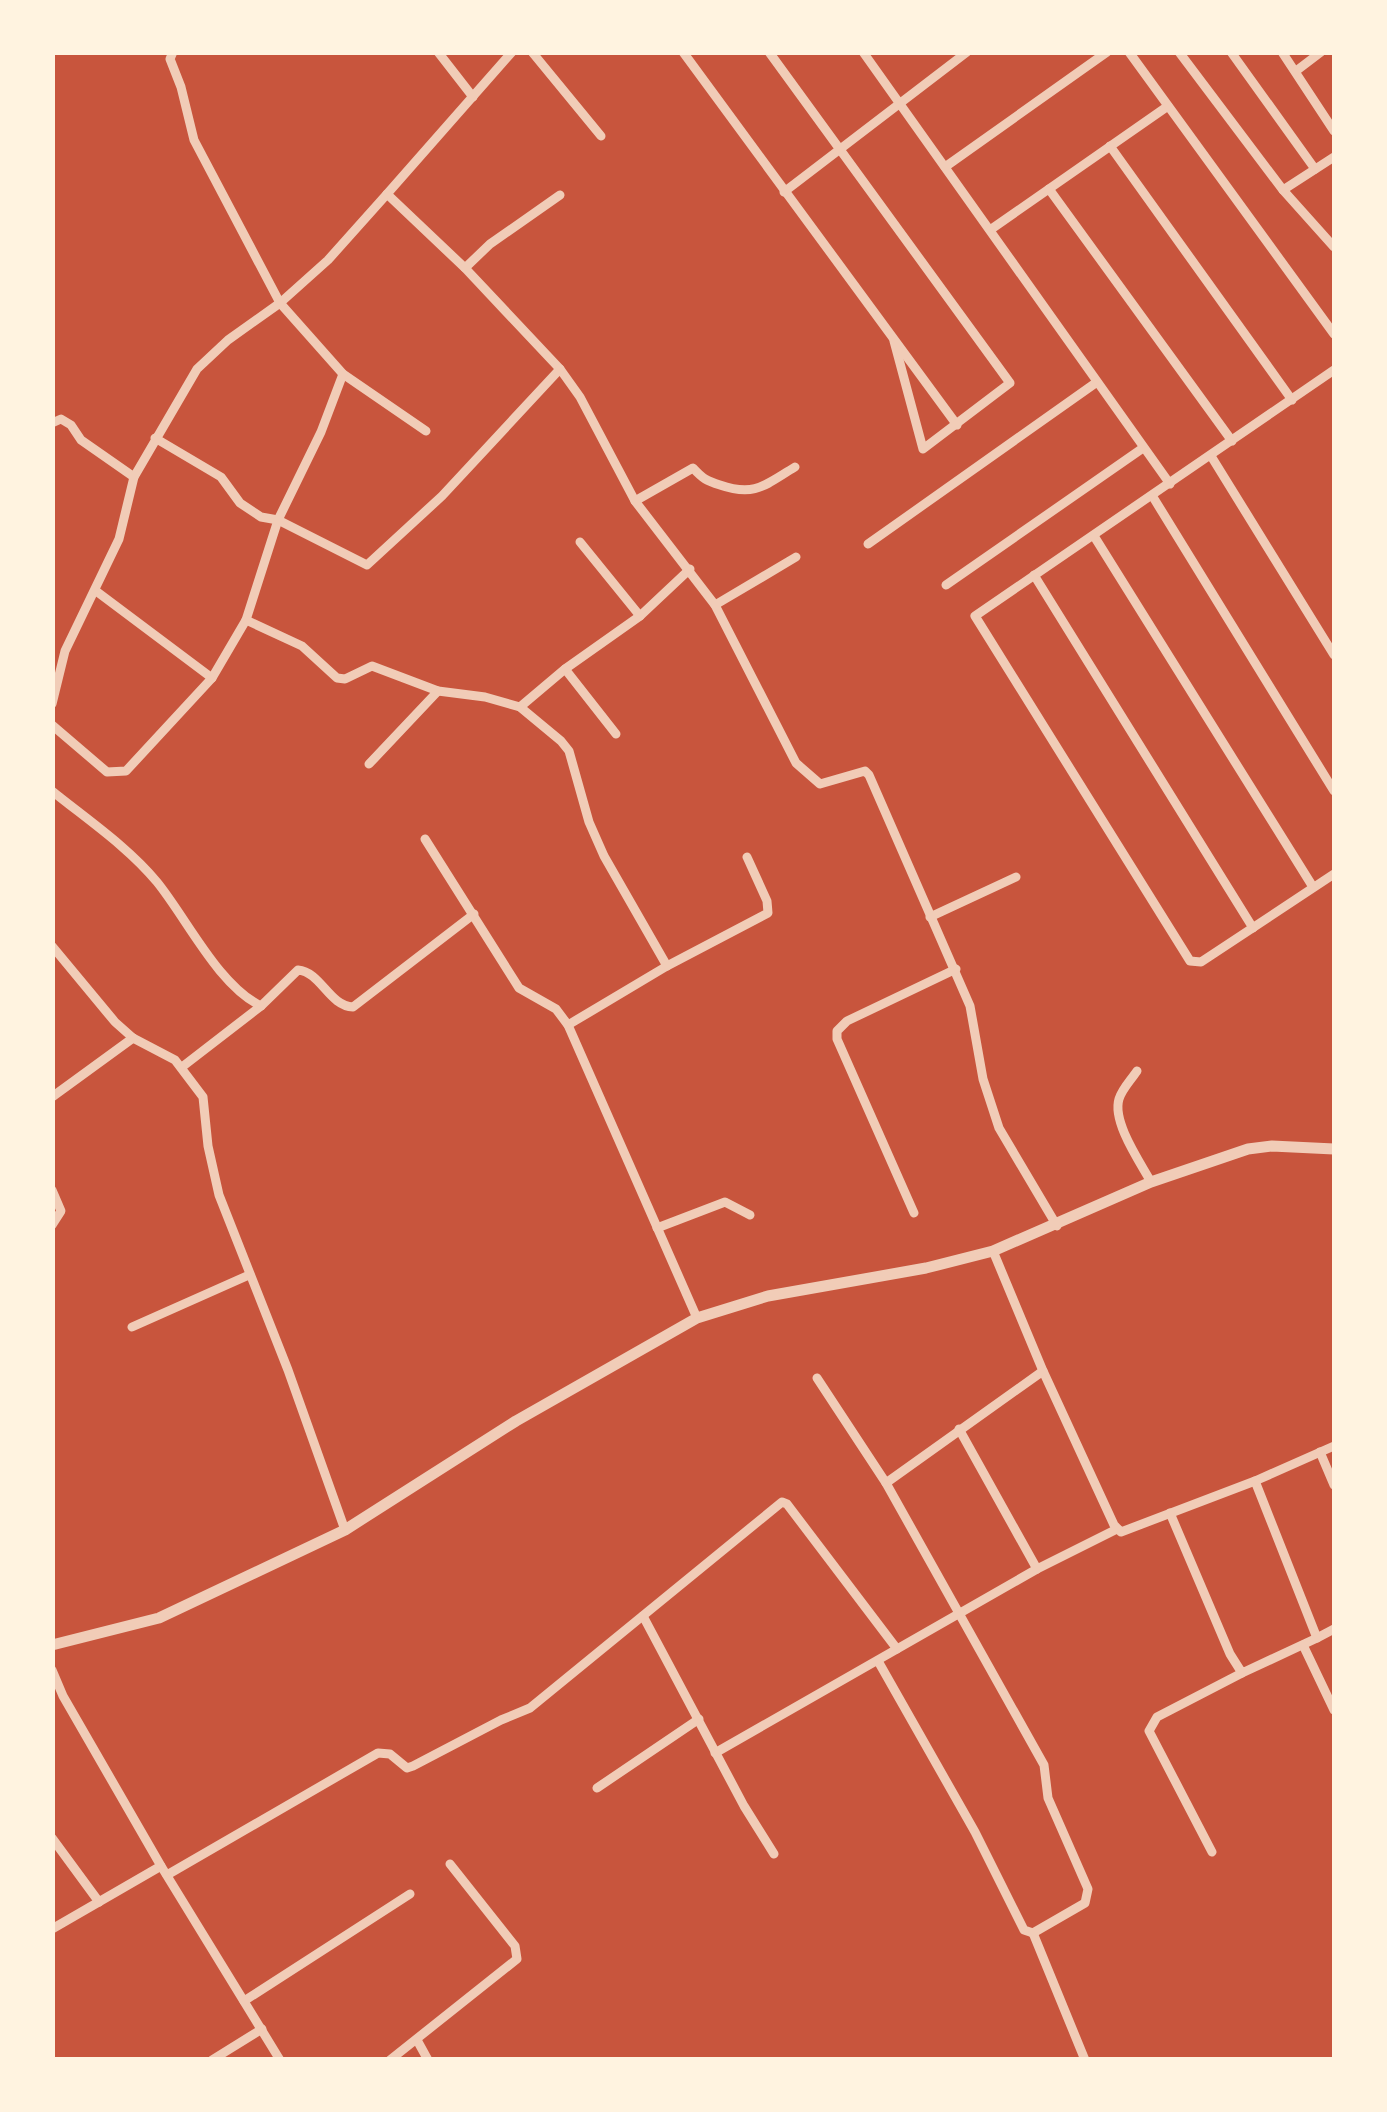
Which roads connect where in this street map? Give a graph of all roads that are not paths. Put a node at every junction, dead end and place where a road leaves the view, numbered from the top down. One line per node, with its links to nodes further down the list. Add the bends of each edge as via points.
1 (173, 52): 35 (street, via 194,140)
2 (438, 52): 17 (street)
3 (512, 52): 17 (street)
4 (532, 52): 21 (street)
5 (682, 52): 29 (street)
6 (770, 52): 23 (street)
7 (863, 52): 18 (street)
8 (967, 52): 15 (street)
9 (1107, 52): 25 (street)
10 (1129, 52): 19 (street)
11 (1179, 52): 28 (street)
12 (1231, 52): 26 (street)
13 (1282, 52): 16 (street)
14 (1321, 52): 16 (street)
15 (955, 56): 18 (street)
16 (1296, 71): 20 (street)
17 (472, 97): 30 (street)
18 (901, 106): 23 (street); 25 (street)
19 (1168, 106): 22 (street); 36 (street)
20 (1334, 131)
21 (601, 136)
22 (1110, 146): 27 (street); 42 (street)
23 (840, 150): 29 (street); 44 (street, via 1008,376 1010,383)
24 (1334, 157): 26 (street)
25 (945, 167): 32 (street)
26 (1316, 170): 28 (street)
27 (1049, 189): 32 (street); 47 (street)
28 (1282, 190): 33 (street)
29 (784, 192): 37 (street)
30 (387, 194): 34 (street); 35 (street)
31 (560, 195): 34 (street)
32 (990, 230): 41 (street)
33 (1334, 247)
34 (465, 268): 38 (street)
35 (280, 303): 40 (street); 46 (street, via 197,369)
36 (1334, 334)
37 (894, 341): 44 (street); 44 (street, via 920,446)
38 (560, 369): 54 (street); 55 (street, via 442,496 367,565)
39 (1334, 370): 42 (street)
40 (343, 374): 45 (street); 55 (street)
41 (1097, 382): 48 (street); 58 (street)
42 (1292, 400): 47 (street)
43 (52, 423): 51 (street, via 66,421 81,440)
44 (957, 425)
45 (426, 431)
46 (156, 438): 51 (street); 55 (street, via 221,477 240,503)
47 (1232, 441): 49 (street)
48 (1143, 448): 52 (street); 62 (street)
49 (1211, 456): 52 (street); 67 (street)
50 (795, 466): 54 (street, via 744,492 706,482 693,468)
51 (134, 477): 63 (street, via 119,539)
52 (1170, 484): 53 (street)
53 (1153, 497): 56 (street); 76 (street)
54 (635, 501): 60 (street)
55 (278, 520): 66 (street)
56 (1094, 536): 61 (street); 82 (street)
57 (580, 542): 65 (street)
58 (868, 544)
59 (796, 557): 64 (street)
60 (690, 569): 64 (street); 65 (street)
61 (1034, 575): 85 (street); 85 (street, via 978,611 976,620 1190,961 1201,962)
62 (946, 585)
63 (96, 591): 69 (street); 71 (street, via 64,651)
64 (715, 606): 84 (street, via 796,762 820,784 852,772 869,775)
65 (640, 616): 68 (street)
66 (246, 620): 69 (street); 70 (street, via 302,646 337,678 372,666)
67 (1334, 654)
68 (565, 669): 72 (street); 74 (street)
69 (212, 678): 73 (street, via 126,772 107,772)
70 (438, 691): 72 (street); 75 (street)
71 (52, 704)
72 (520, 706): 87 (street, via 569,751 604,856)
73 (52, 725)
74 (616, 734)
75 (369, 764)
76 (1334, 790)
77 (52, 791): 89 (street, via 137,861 237,990)
78 (425, 840): 83 (street)
79 (747, 857): 87 (street, via 768,913)
80 (1334, 874): 82 (street)
81 (1016, 877): 84 (street)
82 (1313, 887): 85 (street)
83 (474, 914): 89 (street, via 354,1007 340,1004 302,969); 90 (street, via 520,988 556,1009)
84 (930, 916): 88 (street)
85 (1253, 928)
86 (52, 946): 91 (street)
87 (668, 966): 90 (street)
88 (956, 969): 98 (street, via 837,1030); 101 (street, via 999,1128)
89 (260, 1006): 92 (street)
90 (568, 1025): 102 (street)
91 (133, 1038): 92 (street); 94 (street)
92 (182, 1068): 104 (street, via 203,1097 219,1196)
93 (1137, 1072): 96 (street, via 1118,1109)
94 (52, 1097)
95 (1334, 1149): 96 (street, via 1248,1149)
96 (1151, 1182): 101 (street)
97 (52, 1190): 100 (street, via 61,1205)
98 (914, 1213)
99 (750, 1215): 102 (street, via 725,1202)
100 (52, 1225)
101 (1057, 1226): 103 (street)
102 (657, 1228): 105 (street)
103 (992, 1251): 105 (street, via 768,1296); 107 (street)
104 (249, 1276): 106 (street); 116 (street)
105 (696, 1318): 116 (street)
106 (132, 1327)
107 (1043, 1371): 109 (street); 117 (street)
108 (817, 1378): 113 (street)
109 (959, 1429): 113 (street); 118 (street)
110 (1334, 1446): 111 (street)
111 (1320, 1452): 112 (street); 114 (street)
112 (1255, 1481): 115 (street); 122 (street)
113 (886, 1483): 119 (street)
114 (1334, 1485)
115 (1170, 1513): 117 (street, via 1126,1533); 128 (street)
116 (345, 1530): 123 (street, via 159,1618)
117 (1117, 1530): 118 (street)
118 (1037, 1569): 119 (street)
119 (959, 1614): 125 (street); 141 (street, via 1044,1765 1048,1798 1090,1892 1084,1904)
120 (643, 1616): 125 (street, via 785,1502); 130 (street); 137 (street, via 530,1708 407,1768 378,1753)
121 (1334, 1629): 122 (street)
122 (1317, 1638): 124 (street)
123 (52, 1644)
124 (1302, 1645): 128 (street); 129 (street)
125 (897, 1650): 126 (street)
126 (878, 1660): 131 (street); 141 (street, via 1024,1930)
127 (52, 1670): 137 (street)
128 (1242, 1673): 134 (street, via 1157,1717 1148,1731)
129 (1334, 1710)
130 (699, 1719): 131 (street); 132 (street)
131 (715, 1753): 135 (street)
132 (596, 1788)
133 (54, 1841): 139 (street)
134 (1212, 1852)
135 (774, 1854)
136 (450, 1864): 144 (street, via 518,1954)
137 (164, 1870): 139 (street); 142 (street)
138 (410, 1894): 142 (street)
139 (99, 1902): 140 (street)
140 (52, 1929)
141 (1033, 1934): 149 (street)
142 (244, 2001): 143 (street)
143 (262, 2029): 145 (street); 146 (street)
144 (417, 2040): 147 (street); 148 (street)
145 (212, 2060)
146 (280, 2060)
147 (390, 2060)
148 (428, 2060)
149 (1084, 2060)

